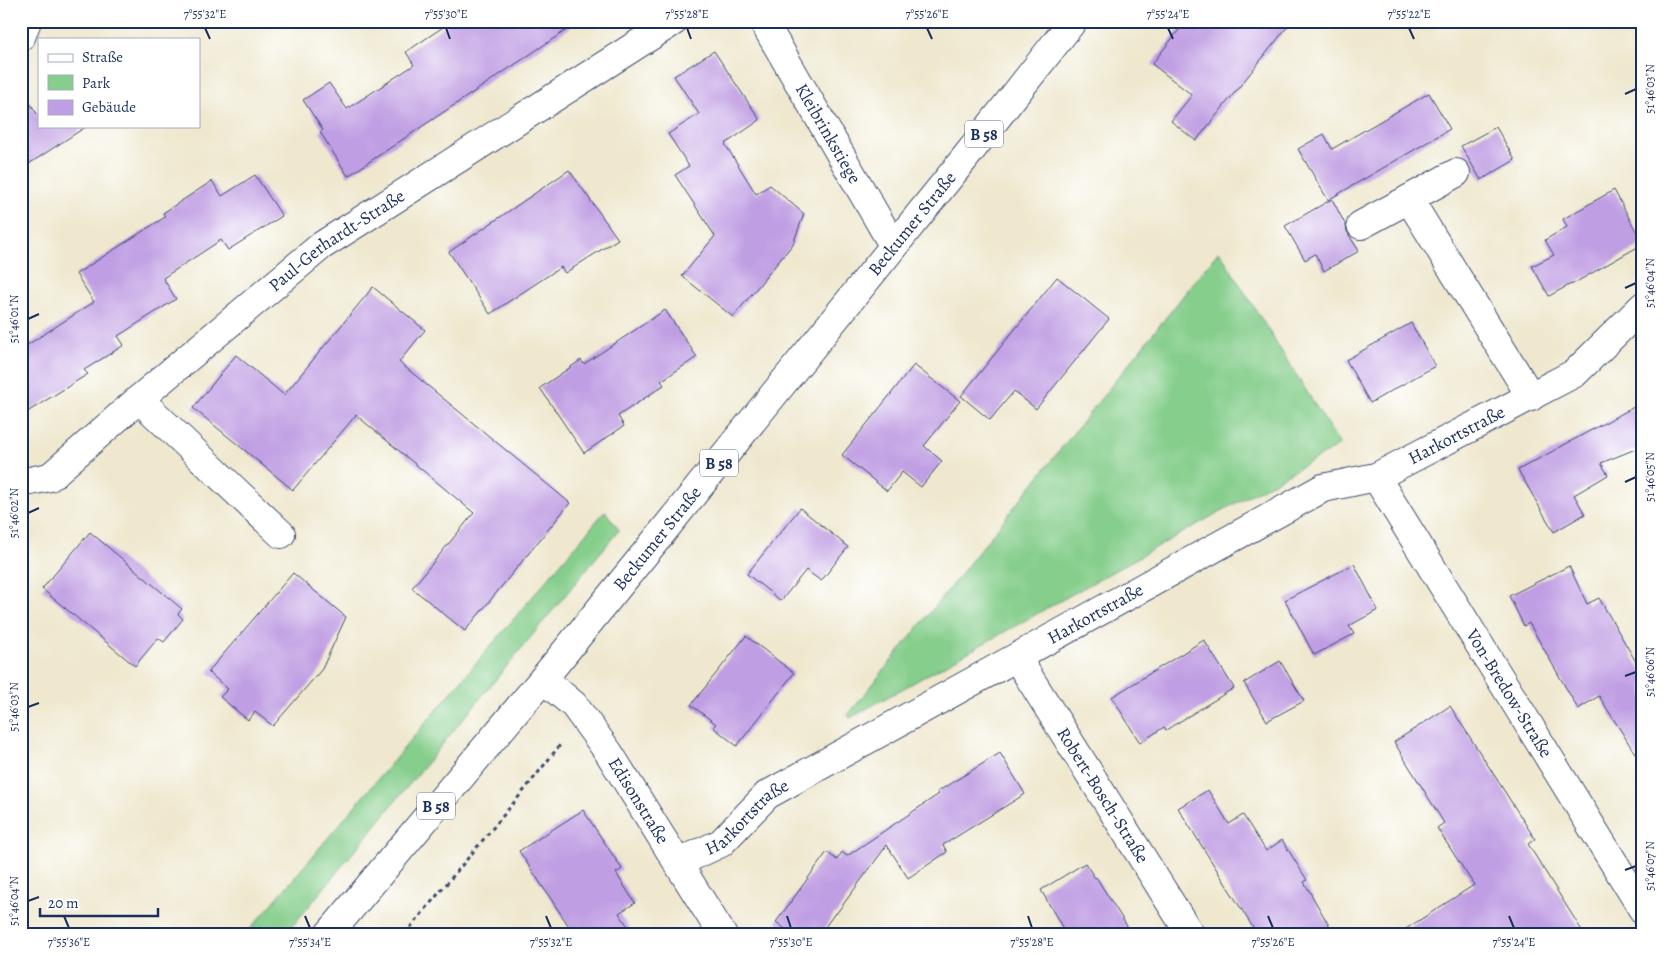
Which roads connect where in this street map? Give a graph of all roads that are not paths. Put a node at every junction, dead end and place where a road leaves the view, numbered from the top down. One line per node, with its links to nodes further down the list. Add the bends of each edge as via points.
1 (27, 21): 5 (street)
2 (674, 21): 12 (street, Paul-Gerhardt-Straße, via 321,246)
3 (763, 21): 9 (street, Kleibrinkstiege)
4 (1073, 21): 9 (street, Beckumer Straße / B 58)
5 (21, 37)
6 (1456, 173): 7 (street)
7 (1409, 199): 8 (street); 11 (street)
8 (1361, 225)
9 (893, 245): 17 (street, Beckumer Straße / B 58)
10 (1643, 306): 11 (street, Harkortstraße, via 1574,373)
11 (1531, 397): 13 (street, Harkortstraße)
12 (140, 399): 14 (street, Paul-Gerhardt-Straße, via 50,478); 15 (street)
13 (1376, 476): 16 (street, Harkortstraße, via 1323,488); 19 (street, Von-Bredow-Straße)
14 (21, 480)
15 (281, 534)
16 (1017, 658): 18 (street, Harkortstraße, via 768,795 721,843); 22 (street, Robert-Bosch-Straße)
17 (542, 679): 18 (street, Edisonstraße, via 574,705 609,753); 20 (street, Beckumer Straße / B 58)
18 (678, 863): 21 (street, Edisonstraße)
19 (1643, 910)
20 (329, 934)
21 (722, 934)
22 (1190, 934)

